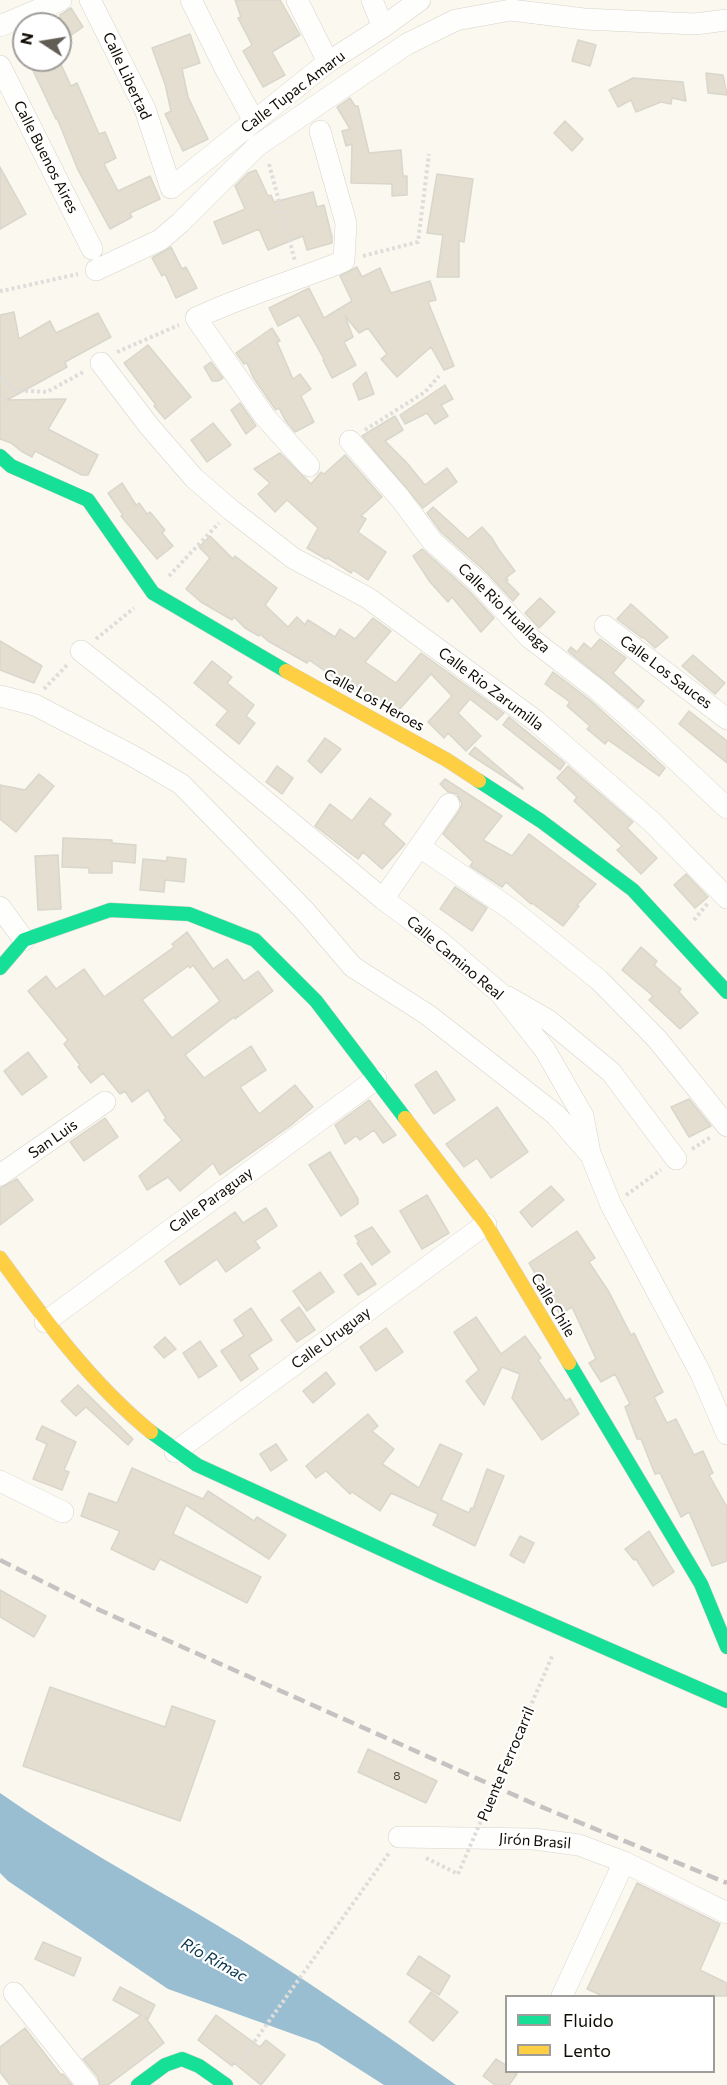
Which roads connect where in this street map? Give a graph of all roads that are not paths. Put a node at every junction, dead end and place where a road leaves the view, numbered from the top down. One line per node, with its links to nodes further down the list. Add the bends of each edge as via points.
1 (61, 0): 8 (street)
2 (90, 0): 14 (street, Calle Libertad, via 145,109)
3 (191, 0): 12 (street)
4 (297, 0): 10 (street)
5 (372, 0): 9 (street)
6 (420, 0): 9 (street, Calle Tupac Amaru)
7 (727, 20): 16 (street, via 695,24 584,19 511,10 456,20 407,44 257,146 160,240)
8 (0, 26)
9 (383, 27): 10 (street, Calle Tupac Amaru)
10 (328, 62): 12 (street, Calle Tupac Amaru)
11 (0, 66): 15 (street, Calle Buenos Aires)
12 (254, 121): 14 (street, Calle Tupac Amaru)
13 (320, 131): 20 (street, via 345,223 344,261 196,318 265,417)
14 (171, 188)
15 (92, 249)
16 (96, 270)
17 (101, 363): 28 (street, Calle Rio Zarumilla, via 186,469 231,510 293,558 368,598 536,721 652,822)
18 (350, 441): 26 (street, Calle Rio Huallaga, via 432,541 478,582 530,638 598,690)
19 (0, 456): 33 (street, Calle Los Heroes, via 11,466 88,500 153,593 447,760 541,821 633,890)
20 (309, 466)
21 (605, 626): 24 (street, Calle Los Sauces)
22 (81, 651): 29 (street, Calle Camino Real)
23 (0, 696): 38 (street, via 35,705 181,784 304,910 353,967 428,1015 555,1115)
24 (727, 719)
25 (449, 804): 27 (street)
26 (727, 808)
27 (420, 847): 29 (street); 37 (street, via 512,910 599,980 657,1039)
28 (723, 894)
29 (383, 899): 34 (street, Calle Camino Real)
30 (0, 907): 31 (street)
31 (24, 940): 32 (street); 35 (street, Calle Chile, via 110,910 189,915 255,940 316,1002)
32 (0, 968)
33 (727, 992)
34 (500, 993): 38 (street, Calle Camino Real, via 545,1050 584,1116); 39 (street, via 548,1020 610,1072)
35 (376, 1079): 41 (street, Calle Chile); 43 (street, Calle Paraguay)
36 (105, 1102): 40 (street, San Luis)
37 (727, 1126)
38 (590, 1153): 44 (street, Calle Camino Real, via 611,1205 701,1374)
39 (676, 1159)
40 (0, 1175)
41 (486, 1224): 45 (street, Calle Uruguay); 48 (street, Calle Chile, via 701,1584)
42 (0, 1258): 43 (street)
43 (45, 1322): 45 (street, via 112,1396)
44 (727, 1434)
45 (175, 1452): 49 (street, via 282,1504)
46 (0, 1481): 47 (street)
47 (63, 1512)
48 (727, 1647)
49 (727, 1701)
50 (399, 1837): 51 (street, Jirón Brasil, via 534,1839 579,1845)
51 (624, 1862): 52 (street, Jirón Brasil); 54 (street)
52 (727, 1913)
53 (14, 1993): 57 (street)
54 (562, 1995)
55 (208, 2073): 56 (street); 58 (street, via 189,2060 177,2058); 59 (street)
56 (225, 2084)
57 (88, 2085)
58 (138, 2085)
59 (199, 2085)

